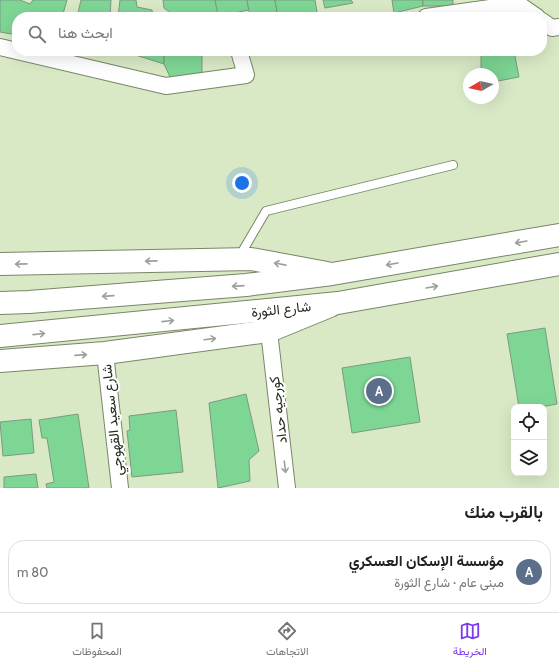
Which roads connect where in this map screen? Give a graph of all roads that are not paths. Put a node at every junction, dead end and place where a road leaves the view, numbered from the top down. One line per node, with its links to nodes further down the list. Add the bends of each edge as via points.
1 (518, 2): 2 (street); 3 (street)
2 (457, 12)
3 (531, 12)
4 (547, 24): 5 (street, via 552,28)
5 (559, 27)
6 (0, 47): 7 (street)
7 (12, 50)
8 (38, 56): 9 (street, via 166,86 246,75)
9 (240, 56)
10 (453, 165): 12 (lane, via 266,211)
11 (559, 235): 15 (main road, شارع الثورة, one-way to 15)
12 (237, 259): 13 (main road, one-way to 13); 15 (main road, one-way to 12, via 250,259)
13 (0, 264)
14 (559, 264): 17 (main road, شارع الثورة, one-way to 14)
15 (332, 274): 16 (main road, شارع الثورة, one-way to 16, via 246,285)
16 (0, 303)
17 (338, 303): 18 (main road); 19 (main road, شارع الثورة, one-way to 17)
18 (268, 331): 20 (main road, one-way to 18); 23 (street, كورجيه حداد, one-way to 23)
19 (0, 336)
20 (105, 353): 21 (main road, one-way to 20); 22 (street, شارع سعيد القهوجي)
21 (0, 361)
22 (120, 488)
23 (287, 488)

